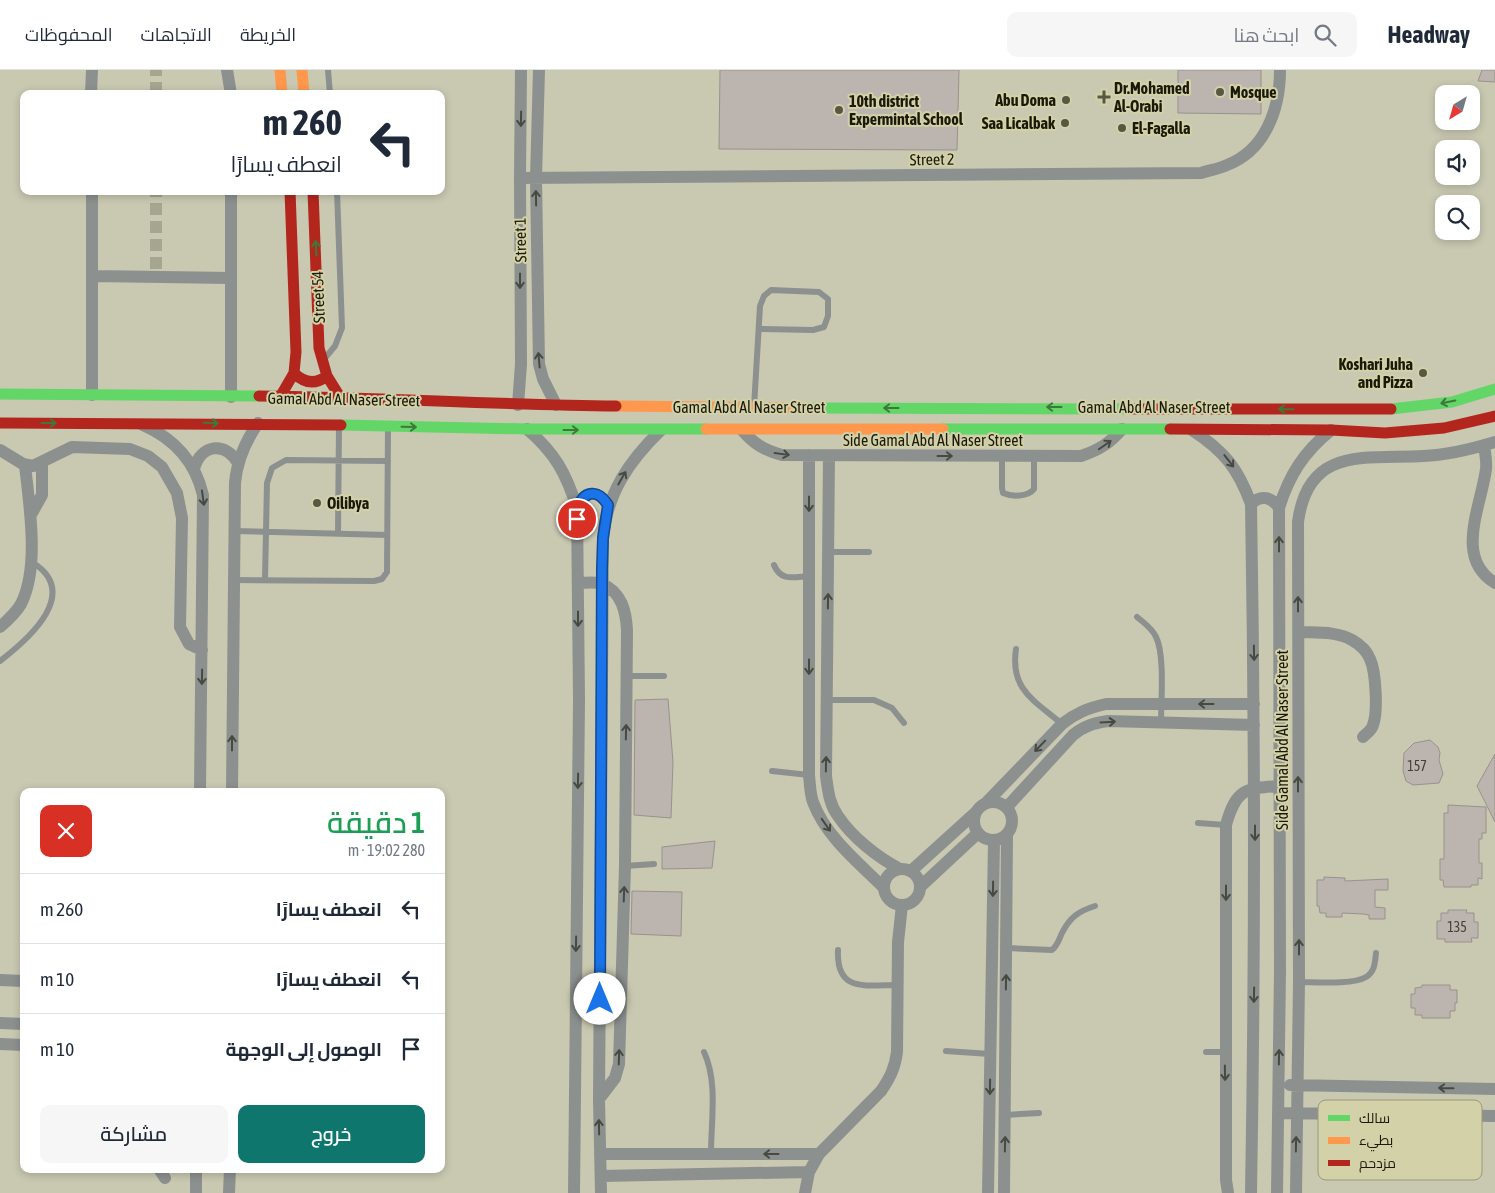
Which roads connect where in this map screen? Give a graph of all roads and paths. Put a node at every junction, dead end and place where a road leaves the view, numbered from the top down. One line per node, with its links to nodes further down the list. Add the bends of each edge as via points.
1 (92, 70): 9 (street)
2 (227, 70): 10 (street)
3 (280, 70): 11 (main road)
4 (302, 70): 12 (main road)
5 (328, 70): 13 (lane)
6 (522, 70): 14 (street, Street 1, one-way to 14)
7 (539, 70): 15 (street, Street 1)
8 (1280, 70): 15 (street, Street 2, via 1275,114 1265,133 1249,151 1228,165 1201,173)
9 (91, 90)
10 (230, 90)
11 (282, 90)
12 (304, 90)
13 (330, 90)
14 (520, 178): 15 (street, Street 2); 33 (street, Street 1, one-way to 33, via 521,364)
15 (536, 178): 34 (street, Street 1, one-way to 15, via 539,364)
16 (92, 195): 21 (street)
17 (231, 195): 22 (street)
18 (290, 195): 25 (main road, Street 54)
19 (313, 195): 24 (main road, Street 54, one-way to 19)
20 (337, 195): 24 (lane, via 342,328 335,346)
21 (92, 276): 22 (street, via 156,273); 29 (street)
22 (231, 278): 30 (street)
23 (759, 329): 23 (lane, via 760,306 771,290 819,292 828,299 824,326 813,330); 35 (lane)
24 (322, 360): 26 (main road, Street 54)
25 (294, 374): 26 (main road, via 310,383); 31 (main road, Street 54)
26 (327, 376): 32 (main road, Street 54)
27 (1495, 389): 35 (main road, Gamal Abd Al Naser Street, one-way to 35, via 1463,399 1406,408)
28 (0, 394): 29 (main road, Gamal Abd Al Naser Street)
29 (92, 395): 30 (main road, Gamal Abd Al Naser Street)
30 (231, 397): 31 (main road, Gamal Abd Al Naser Street)
31 (280, 397): 32 (main road, Gamal Abd Al Naser Street)
32 (340, 397): 33 (main road, Gamal Abd Al Naser Street)
33 (518, 405): 34 (main road, Gamal Abd Al Naser Street)
34 (556, 405): 35 (main road, Gamal Abd Al Naser Street)
35 (754, 408)
36 (1495, 416): 47 (main road, Gamal Abd Al Naser Street, via 1444,428 1385,433)
37 (0, 423): 39 (main road, Gamal Abd Al Naser Street, one-way to 39)
38 (258, 423): 39 (main road, Gamal Abd Al Naser Street, one-way to 38); 40 (main road, Gamal Abd Al Naser Street); 57 (street)
39 (141, 424): 59 (street, via 172,441)
40 (339, 426): 41 (main road, Gamal Abd Al Naser Street); 54 (lane)
41 (388, 427): 43 (main road, Gamal Abd Al Naser Street, one-way to 43); 55 (lane)
42 (1122, 429): 45 (main road, Gamal Abd Al Naser Street); 46 (main road, Gamal Abd Al Naser Street); 53 (street, Side Gamal Abd Al Naser Street, one-way to 42, via 1081,456 1097,451)
43 (527, 430): 44 (main road, Gamal Abd Al Naser Street, one-way to 44); 62 (street, via 545,445 559,464)
44 (661, 430): 45 (main road, Gamal Abd Al Naser Street); 61 (street, one-way to 44, via 630,465)
45 (742, 430): 50 (street, Side Gamal Abd Al Naser Street, one-way to 50, via 752,442 766,450)
46 (1192, 430): 47 (main road, Gamal Abd Al Naser Street); 60 (street, one-way to 60, via 1213,443 1230,460)
47 (1331, 430): 63 (street, via 1302,458)
48 (1490, 443): 78 (street, via 1472,546 1475,564 1484,577); 83 (street, Side Gamal Abd Al Naser Street, one-way to 48, via 1300,503 1308,486 1321,472 1337,462 1356,458 1425,456)
49 (0, 450): 58 (street)
50 (809, 455): 51 (street, Side Gamal Abd Al Naser Street); 73 (street, one-way to 73)
51 (830, 456): 52 (street, Side Gamal Abd Al Naser Street, one-way to 52); 69 (street)
52 (1002, 456): 53 (street, Side Gamal Abd Al Naser Street); 53 (lane, via 1002,488 1008,495 1032,493)
53 (1034, 456)
54 (338, 460): 55 (lane); 66 (lane, via 286,460 272,468 267,483); 67 (lane)
55 (388, 461): 68 (lane)
56 (42, 462): 58 (street); 64 (street, via 42,495); 85 (street, via 72,446 130,449 148,456 162,467 177,493 182,518 180,627 189,644)
57 (238, 463): 59 (street, via 226,450 209,449 196,460); 65 (street)
58 (25, 465): 64 (street)
59 (194, 469): 85 (street, one-way to 85, via 204,504)
60 (1251, 504): 63 (street, via 1256,499 1270,498); 93 (street, one-way to 93)
61 (608, 505): 62 (street, via 596,494 580,500); 77 (street)
62 (577, 508): 76 (street)
63 (1279, 508): 101 (street, one-way to 63)
64 (32, 513): 71 (street)
65 (235, 531): 66 (lane); 74 (street)
66 (266, 532): 67 (lane); 75 (lane)
67 (338, 533): 68 (lane)
68 (387, 534): 75 (lane, via 387,572 378,581)
69 (829, 552): 70 (lane); 82 (street, one-way to 69)
70 (869, 552)
71 (30, 561): 80 (street, via 27,590 20,605); 86 (lane, via 43,568 52,580 54,595 34,631)
72 (774, 565): 73 (lane, via 777,573 784,577)
73 (809, 576): 81 (street)
74 (233, 580): 75 (lane); 104 (street, one-way to 74)
75 (264, 580)
76 (578, 583): 77 (street); 89 (street, one-way to 89)
77 (602, 583): 87 (street, via 617,594 626,611); 90 (street)
78 (1495, 583)
79 (1137, 618): 92 (lane, via 1156,637 1160,651)
80 (3, 621)
81 (809, 629): 82 (street); 100 (street, one-way to 100)
82 (828, 630): 91 (street)
83 (1298, 632): 98 (street, via 1351,639 1371,660 1376,713 1373,727); 125 (street, Side Gamal Abd Al Naser Street, one-way to 83)
84 (1016, 649): 96 (lane, via 1014,665 1018,681)
85 (202, 650): 103 (street, one-way to 103)
86 (0, 661)
87 (627, 676): 88 (lane); 114 (street, one-way to 87)
88 (664, 676)
89 (579, 700): 90 (street); 157 (street, one-way to 157)
90 (602, 700): 139 (street)
91 (827, 700): 94 (lane, via 874,700 892,708); 115 (street, one-way to 91, via 881,858 837,816 826,776)
92 (1161, 704): 93 (street, one-way to 92); 95 (lane); 96 (street, via 1098,706 1075,714)
93 (1254, 704): 97 (street)
94 (904, 722)
95 (1161, 723): 97 (street); 106 (street, one-way to 95, via 1083,727 1108,721)
96 (1062, 724): 105 (street, one-way to 105)
97 (1254, 725): 102 (street)
98 (1363, 737)
99 (772, 770): 100 (lane)
100 (809, 775): 117 (street, one-way to 117, via 813,800 823,823)
101 (1280, 786): 102 (street); 136 (street, one-way to 101)
102 (1254, 787): 109 (street, via 1234,800); 163 (street, one-way to 163)
103 (200, 788)
104 (232, 788)
105 (986, 803): 106 (street, via 997,802); 107 (street)
106 (1007, 807): 111 (street, via 1013,824)
107 (976, 813): 110 (street, via 974,823); 115 (street)
108 (1198, 823): 109 (lane)
109 (1226, 825): 134 (street, one-way to 134)
110 (978, 833): 112 (street); 116 (street)
111 (1007, 835): 112 (street); 120 (street)
112 (994, 841): 135 (street, one-way to 135)
113 (654, 864): 114 (lane)
114 (625, 866): 139 (street, one-way to 114, via 615,1078 619,1064)
115 (905, 870): 116 (street, via 919,881); 117 (street, via 888,875)
116 (920, 887): 118 (street, via 915,900)
117 (884, 888): 118 (street, via 892,902)
118 (902, 905): 126 (street)
119 (1095, 906): 120 (lane, via 1080,911 1069,921 1052,950)
120 (1007, 948): 144 (street, one-way to 120)
121 (838, 950): 126 (lane, via 837,963 843,976 853,984)
122 (1376, 953): 125 (lane, via 1375,966 1366,977 1353,981)
123 (0, 980): 124 (street)
124 (20, 981)
125 (1299, 982): 137 (street, Side Gamal Abd Al Naser Street)
126 (898, 985): 149 (street, via 897,1052 889,1079)
127 (0, 1023): 128 (street)
128 (20, 1024)
129 (0, 1044): 130 (street)
130 (20, 1045)
131 (946, 1051): 135 (lane)
132 (704, 1052): 148 (lane, via 712,1077)
133 (1206, 1052): 134 (lane)
134 (1225, 1052): 162 (street, one-way to 162)
135 (990, 1054): 160 (street, one-way to 160)
136 (1279, 1085): 137 (street); 141 (street)
137 (1298, 1086): 138 (street, one-way to 137); 142 (street, Side Gamal Abd Al Naser Street)
138 (1495, 1089)
139 (599, 1099): 147 (street, one-way to 139)
140 (1039, 1113): 144 (lane)
141 (1278, 1113): 142 (street); 164 (street)
142 (1297, 1113): 143 (street); 165 (street, Side Gamal Abd Al Naser Street, one-way to 142)
143 (1318, 1113)
144 (1005, 1115): 161 (street, one-way to 144)
145 (1482, 1116): 146 (street)
146 (1495, 1116)
147 (600, 1154): 148 (street); 154 (street)
148 (706, 1154): 149 (street, one-way to 148); 153 (street)
149 (819, 1154): 150 (street)
150 (808, 1172): 153 (street); 159 (street)
151 (196, 1173): 155 (street)
152 (230, 1173): 156 (street)
153 (702, 1174): 154 (street)
154 (601, 1176): 158 (street)
155 (196, 1193)
156 (230, 1193)
157 (574, 1193)
158 (601, 1193)
159 (805, 1193)
160 (988, 1193)
161 (1004, 1193)
162 (1228, 1193)
163 (1251, 1193)
164 (1277, 1193)
165 (1296, 1193)

